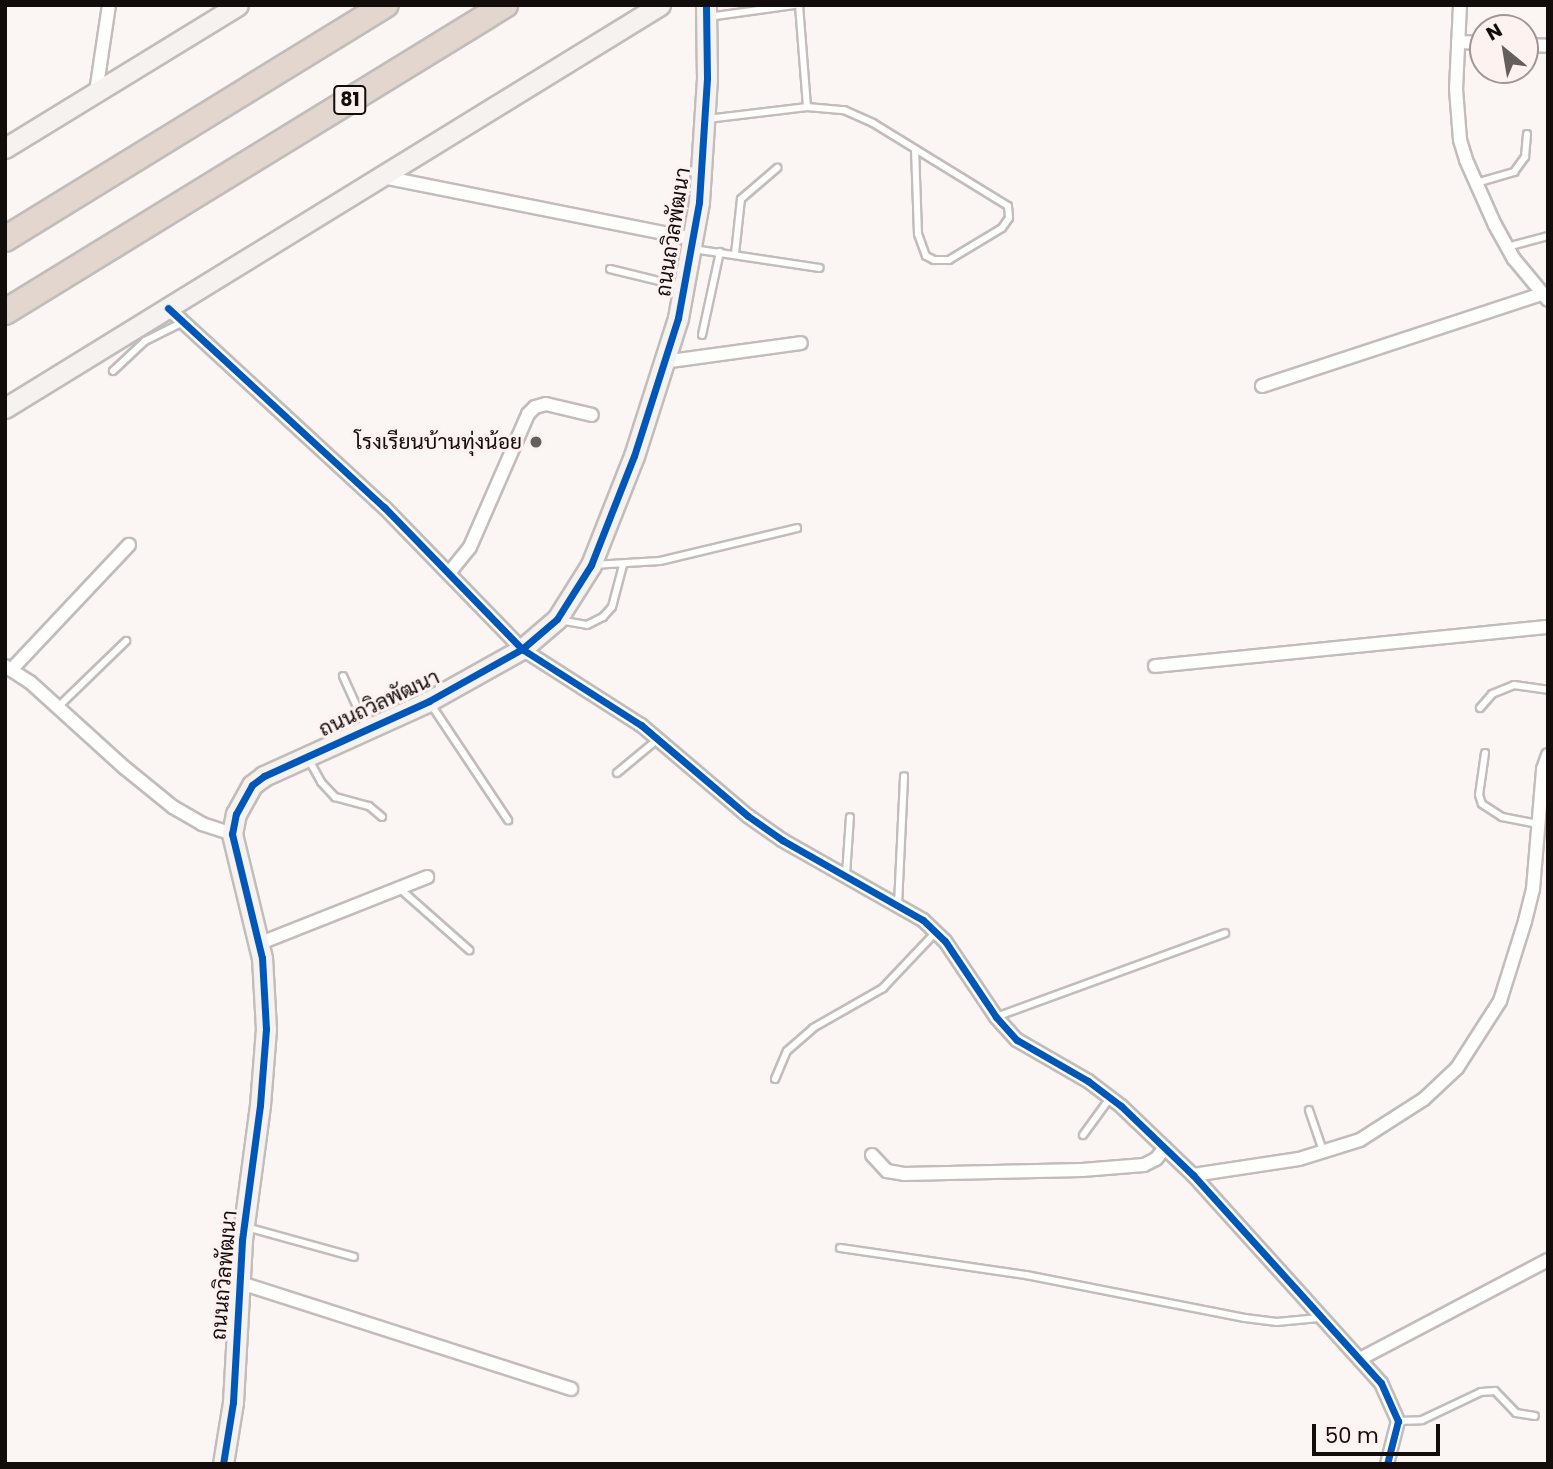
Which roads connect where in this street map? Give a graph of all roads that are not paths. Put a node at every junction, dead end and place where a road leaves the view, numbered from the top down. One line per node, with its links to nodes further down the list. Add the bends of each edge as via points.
1 (109, 5): 11 (street)
2 (238, 5): 11 (street)
3 (386, 5): 21 (highway)
4 (505, 5): 31 (highway, 81)
5 (660, 5): 18 (street)
6 (796, 5): 8 (lane); 12 (lane)
7 (1460, 5): 9 (street)
8 (706, 11): 13 (street, ถนนถวิลพัฒนา)
9 (1458, 42): 10 (street); 19 (street, via 1461,140)
10 (1469, 42)
11 (96, 92): 15 (street)
12 (807, 107): 13 (lane); 16 (lane, via 844,110)
13 (705, 120): 22 (street, ถนนถวิลพัฒนา)
14 (1527, 134): 19 (lane, via 1525,157 1514,173)
15 (5, 148)
16 (915, 150): 16 (lane, via 1009,206 1009,218 1002,228 948,260 926,256 918,234)
17 (777, 168): 25 (lane, via 741,199)
18 (378, 176): 22 (street); 30 (street)
19 (1474, 183): 23 (street)
20 (1548, 236): 23 (lane)
21 (5, 239)
22 (692, 244): 24 (lane); 28 (street, ถนนถวิลพัฒนา)
23 (1507, 247): 29 (street)
24 (720, 252): 25 (lane); 33 (lane)
25 (735, 254): 26 (lane)
26 (820, 268)
27 (610, 269): 28 (lane)
28 (684, 287): 35 (street, ถนนถวิลพัฒนา)
29 (1544, 297): 37 (street)
30 (168, 308): 32 (street); 38 (street)
31 (5, 312)
32 (184, 322): 36 (lane, via 145,341); 44 (street)
33 (702, 335)
34 (801, 343): 35 (street)
35 (663, 362): 42 (street, ถนนถวิลพัฒนา, via 634,456)
36 (113, 371)
37 (1262, 386)
38 (5, 408)
39 (592, 415): 44 (street, via 546,404 528,414 470,547)
40 (797, 528): 43 (lane, via 660,561)
41 (129, 545): 50 (street)
42 (591, 565): 43 (lane); 45 (street, ถนนถวิลพัฒนา)
43 (623, 565): 45 (lane, via 612,607 603,617 587,625)
44 (449, 573): 48 (street)
45 (557, 619): 48 (street, ถนนถวิลพัฒนา)
46 (1548, 627): 49 (street)
47 (126, 641): 54 (lane)
48 (522, 649): 53 (street, ถนนถวิลพัฒนา); 57 (street)
49 (1155, 666)
50 (8, 668): 54 (street)
51 (343, 676): 56 (lane)
52 (1548, 690): 55 (lane, via 1514,685 1492,694)
53 (429, 701): 56 (street, ถนนถวิลพัฒนา); 65 (lane)
54 (58, 708): 67 (street, via 173,807)
55 (1480, 709)
56 (367, 729): 60 (street, ถนนถวิลพัฒนา)
57 (659, 738): 61 (lane); 68 (street, via 748,816)
58 (1485, 753): 66 (lane, via 1479,795 1482,804 1502,817)
59 (1548, 755): 66 (street, via 1543,769)
60 (306, 756): 63 (lane, via 335,797 369,806); 67 (street, ถนนถวิลพัฒนา, via 252,785 236,814)
61 (617, 773)
62 (904, 776): 71 (lane)
63 (382, 817)
64 (850, 817): 68 (lane)
65 (508, 820)
66 (1542, 830): 82 (street, via 1525,921 1500,1001 1482,1033 1458,1068 1424,1099 1360,1140)
67 (232, 834): 74 (street, ถนนถวิลพัฒนา)
68 (846, 875): 71 (street)
69 (427, 877): 70 (street)
70 (399, 888): 74 (street); 75 (lane)
71 (898, 905): 72 (street)
72 (936, 932): 76 (street); 77 (lane, via 883,988 813,1028 787,1051)
73 (1225, 933): 76 (lane)
74 (258, 944): 85 (street, ถนนถวิลพัฒนา, via 266,1029)
75 (469, 950)
76 (996, 1017): 78 (street, via 1032,1052)
77 (775, 1079)
78 (1110, 1098): 80 (lane); 81 (street)
79 (1309, 1110): 82 (lane)
80 (1083, 1135)
81 (1165, 1148): 83 (street, via 1144,1165 1013,1171 894,1173); 84 (street)
82 (1323, 1153): 84 (street)
83 (872, 1155)
84 (1193, 1175): 90 (street)
85 (244, 1226): 87 (lane); 89 (street, ถนนถวิลพัฒนา)
86 (840, 1248): 90 (lane, via 1026,1275 1245,1318 1286,1322)
87 (354, 1257)
88 (1548, 1260): 91 (street)
89 (238, 1282): 92 (street); 95 (street, ถนนถวิลพัฒนา, via 233,1402)
90 (1319, 1318): 91 (street)
91 (1360, 1359): 94 (street, via 1391,1399)
92 (571, 1389)
93 (1535, 1416): 94 (lane, via 1516,1413 1495,1391 1481,1392 1422,1420)
94 (1398, 1421): 96 (street)
95 (223, 1464)
96 (1387, 1464)

